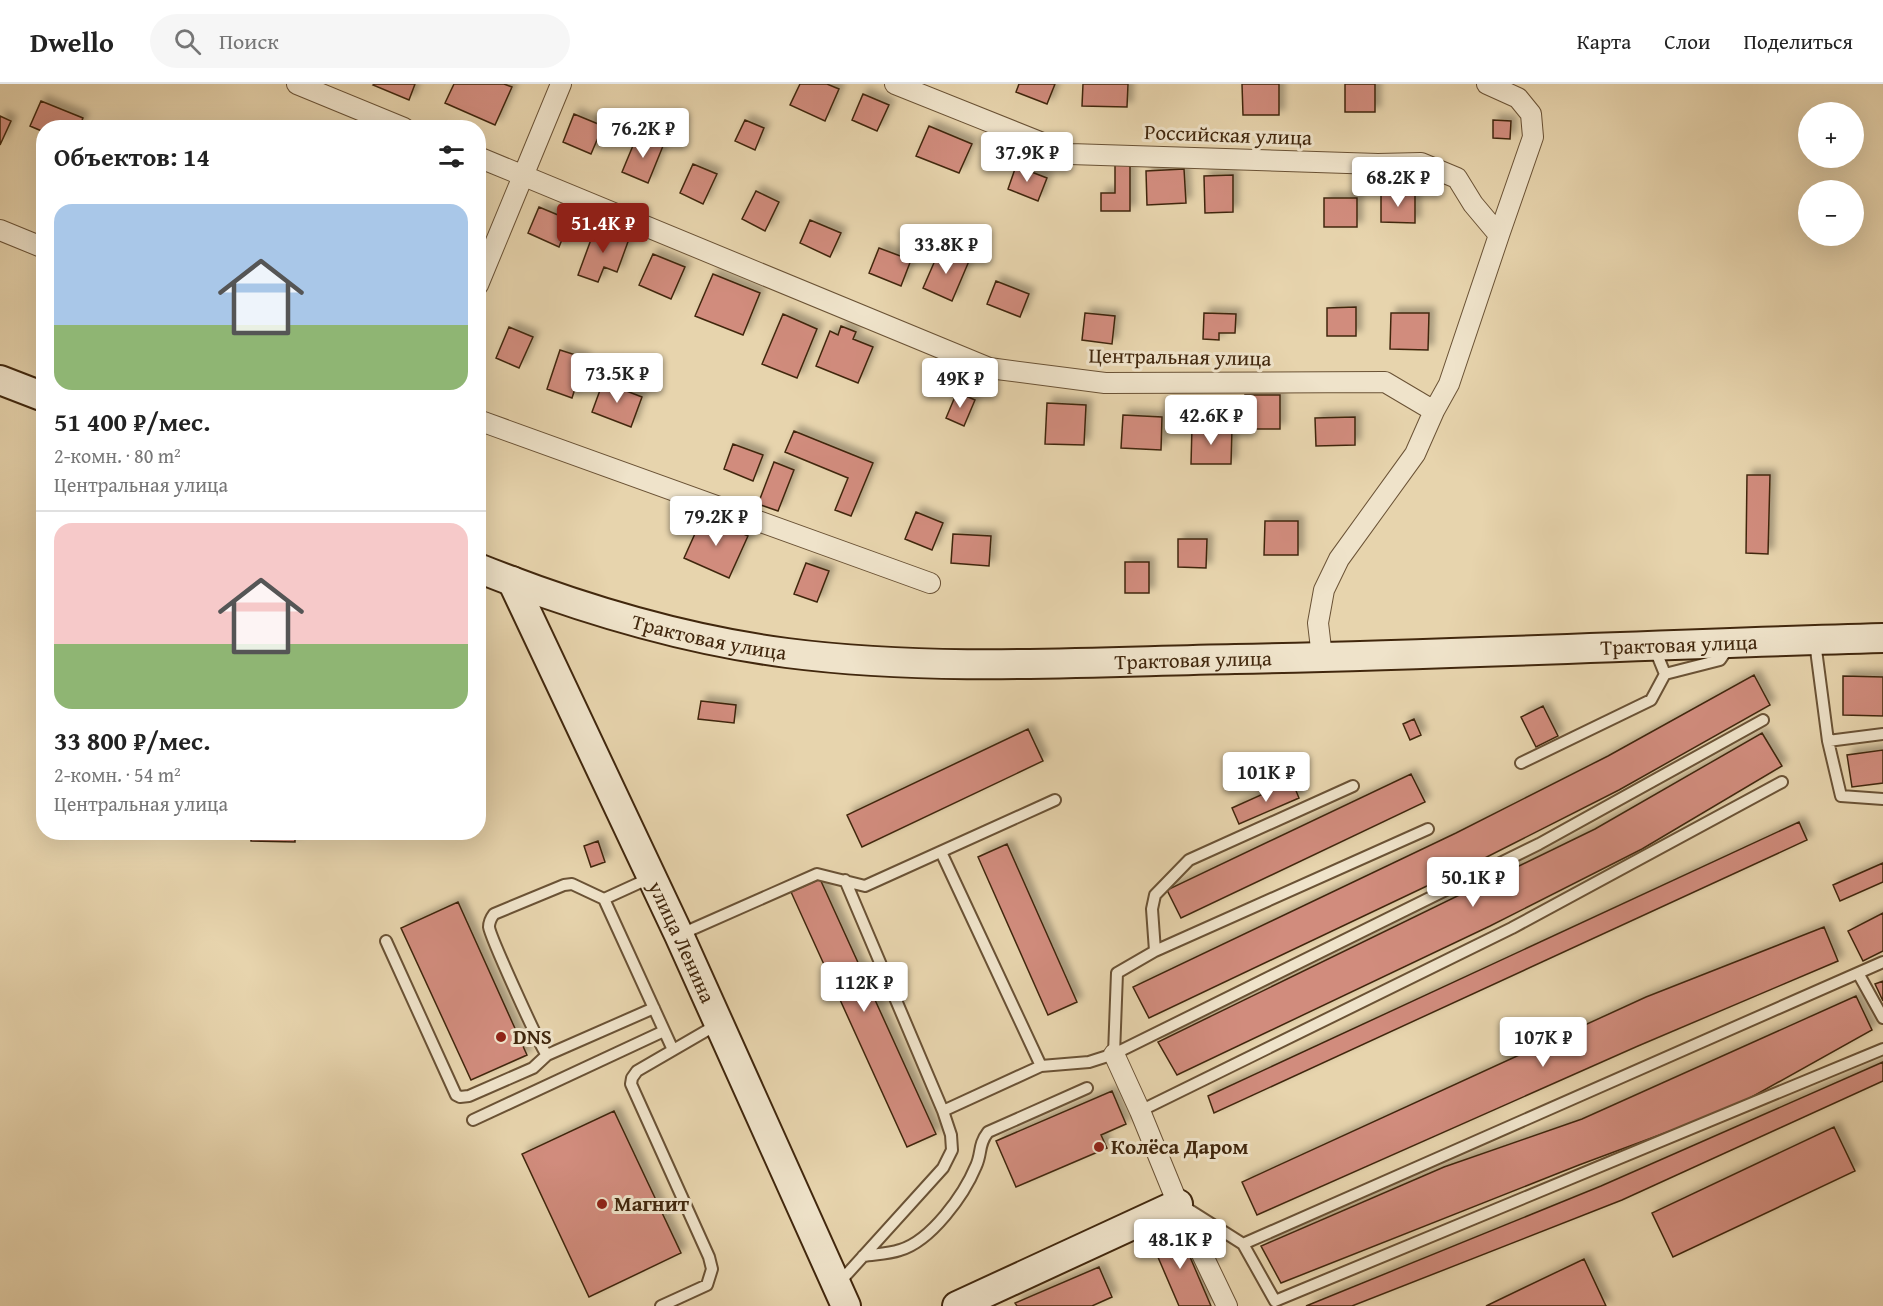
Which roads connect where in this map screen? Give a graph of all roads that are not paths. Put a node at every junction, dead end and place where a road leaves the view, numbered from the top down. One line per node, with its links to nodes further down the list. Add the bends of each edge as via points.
1 (297, 84): 5 (street)
2 (561, 84): 7 (street)
3 (895, 84): 9 (street, Российская улица, via 1070,154 1421,163 1456,178)
4 (1487, 84): 9 (street, via 1518,98 1531,114 1533,137)
5 (385, 120)
6 (486, 161): 7 (street, Центральная улица)
7 (524, 176): 11 (street); 14 (street, Центральная улица, via 988,368 1105,383 1386,382)
8 (0, 230): 10 (street)
9 (1499, 235): 14 (street, via 1449,384)
10 (36, 245)
11 (486, 266)
12 (0, 380): 13 (street)
13 (36, 394)
14 (1434, 411): 23 (street, via 1415,454 1339,559 1324,590 1318,623)
15 (486, 423): 18 (street)
16 (486, 571): 17 (street, Трактовая улица)
17 (512, 581): 23 (street, Трактовая улица, via 586,608 693,637 889,662 998,664); 35 (street, улица Ленина)
18 (930, 583)
19 (1883, 638): 20 (street, Трактовая улица)
20 (1814, 640): 21 (street, Трактовая улица); 27 (lane)
21 (1732, 643): 22 (street, Трактовая улица); 24 (lane, via 1720,660)
22 (1654, 645): 23 (street, Трактовая улица); 24 (lane)
23 (1322, 657)
24 (1665, 674): 28 (lane, via 1651,700)
25 (1763, 720): 49 (lane, via 1539,844)
26 (1883, 734): 27 (lane)
27 (1828, 741): 31 (lane, via 1841,796)
28 (1521, 763)
29 (1782, 782): 54 (lane, via 1512,928)
30 (1353, 786): 40 (lane, via 1189,860 1155,895)
31 (1883, 799)
32 (1055, 800): 34 (lane)
33 (1428, 830): 40 (lane)
34 (941, 852): 36 (lane, via 866,886); 51 (lane)
35 (651, 878): 37 (lane); 38 (street, улица Ленина)
36 (844, 880): 38 (lane, via 817,874); 53 (lane)
37 (604, 899): 43 (lane); 50 (lane, via 572,884 564,885 494,914 490,920 489,928)
38 (679, 935): 45 (street, улица Ленина)
39 (387, 941): 50 (lane, via 456,1095 469,1096 522,1073)
40 (1155, 951): 49 (lane, via 1117,973)
41 (1883, 962): 42 (lane)
42 (1858, 973): 44 (lane); 57 (lane)
43 (654, 1008): 46 (lane); 50 (lane)
44 (1883, 1018)
45 (718, 1024): 48 (lane); 59 (street, улица Ленина)
46 (664, 1031): 48 (lane); 55 (lane)
47 (1883, 1049): 57 (lane, via 1275,1301)
48 (673, 1050): 60 (lane, via 637,1071 631,1084 712,1269 707,1285)
49 (1114, 1054): 51 (lane, via 1089,1062); 54 (street)
50 (547, 1055)
51 (1041, 1066): 53 (lane)
52 (1087, 1088): 58 (lane, via 988,1132 981,1142 976,1167 938,1224 920,1240 900,1250)
53 (943, 1111): 58 (lane, via 952,1150 943,1168)
54 (1140, 1111): 56 (street)
55 (473, 1120)
56 (1178, 1204): 57 (lane); 61 (street); 62 (street)
57 (1243, 1244)
58 (863, 1256): 59 (lane)
59 (841, 1296)
60 (661, 1306)
61 (957, 1306)
62 (1227, 1306)

